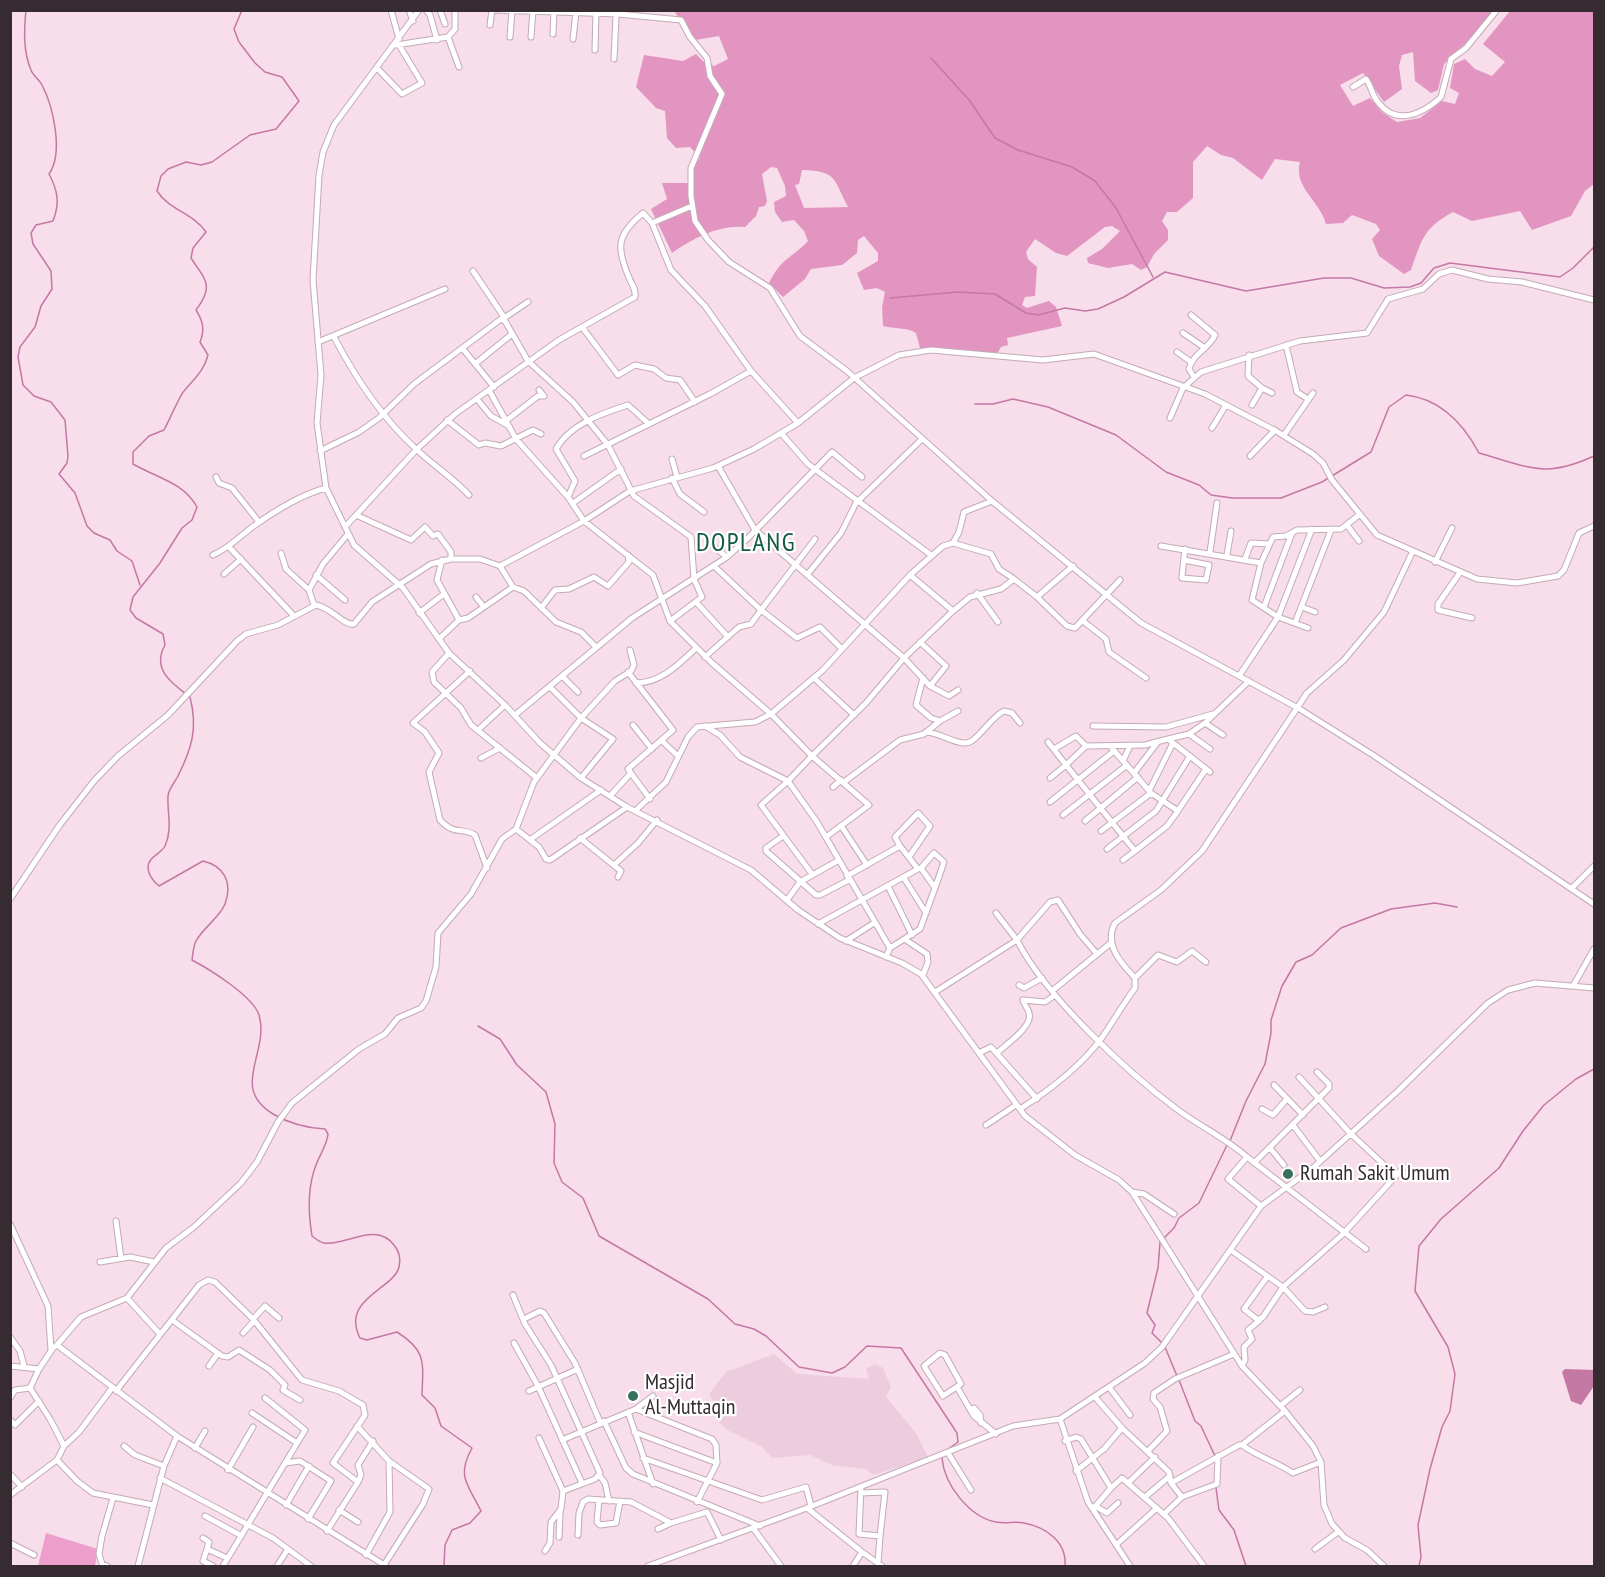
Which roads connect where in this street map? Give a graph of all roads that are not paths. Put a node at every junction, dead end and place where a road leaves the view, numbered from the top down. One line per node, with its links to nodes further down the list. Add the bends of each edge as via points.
1 (391, 10): 25 (street)
2 (409, 10): 16 (street)
3 (419, 10): 16 (street)
4 (426, 10): 24 (street)
5 (440, 10): 17 (street)
6 (455, 10): 20 (street, via 455,30)
7 (493, 10): 9 (street); 18 (street)
8 (1497, 10): 30 (street, via 1475,39 1451,59 1441,97 1422,111 1400,118 1378,102 1368,80)
9 (512, 11): 10 (street); 21 (street)
10 (532, 11): 11 (street); 22 (street)
11 (554, 11): 12 (street); 19 (street)
12 (576, 12): 13 (street); 23 (street)
13 (596, 12): 14 (street); 26 (street)
14 (618, 14): 15 (street); 27 (street)
15 (647, 14): 31 (street, via 681,20 708,58 710,76 722,94 691,168)
16 (413, 21): 25 (street)
17 (445, 24)
18 (490, 25)
19 (553, 34)
20 (447, 37): 24 (street); 28 (street)
21 (510, 37)
22 (531, 38)
23 (573, 39)
24 (437, 40): 25 (street)
25 (397, 43): 29 (street); 29 (street, via 422,83 402,94)
26 (596, 50)
27 (614, 59)
28 (459, 67)
29 (377, 69): 43 (street, via 334,125 322,152 313,280)
30 (1353, 87)
31 (692, 206): 32 (street); 54 (street, via 699,228 708,240 737,268 770,288 801,336)
32 (652, 223): 39 (street, via 643,213 622,235 623,260 635,297); 52 (street, via 671,270 705,306)
33 (473, 271): 38 (street)
34 (445, 289): 42 (street)
35 (1594, 300): 44 (street, via 1522,282 1444,271 1423,289 1388,299 1367,333)
36 (528, 302): 38 (street)
37 (1191, 315): 45 (street, via 1215,333)
38 (503, 318): 41 (street); 46 (street)
39 (582, 327): 49 (street); 63 (street, via 618,375 635,365 654,369 666,378 680,380)
40 (1183, 333): 45 (street)
41 (512, 334): 49 (street); 51 (street)
42 (334, 337): 43 (street); 66 (street)
43 (318, 342): 83 (street)
44 (1286, 345): 48 (street); 62 (street, via 1297,392)
45 (1205, 348): 50 (street)
46 (463, 350): 51 (street); 66 (street, via 414,384)
47 (1177, 352): 50 (street)
48 (1249, 355): 53 (street); 56 (street, via 1248,376)
49 (528, 361): 55 (street); 58 (street)
50 (1191, 362): 53 (street)
51 (475, 364): 58 (street)
52 (751, 371): 63 (street); 71 (street)
53 (1194, 377): 57 (street)
54 (854, 378): 57 (street, via 914,351 1043,360 1094,354); 71 (street); 80 (street)
55 (551, 382): 69 (street, via 538,391 544,396 538,396); 70 (street)
56 (1262, 387): 59 (street); 65 (street)
57 (1183, 388): 64 (street); 67 (street)
58 (492, 389): 61 (street); 69 (street)
59 (1272, 393)
60 (1313, 393): 62 (street)
61 (477, 399): 68 (street); 73 (street, via 492,416)
62 (1308, 399): 78 (street)
63 (695, 402): 72 (street)
64 (1226, 405): 74 (street); 75 (street)
65 (1252, 405)
66 (382, 414): 82 (street); 83 (street, via 359,432)
67 (1170, 418)
68 (447, 420): 79 (street, via 479,445 501,446); 82 (street)
69 (507, 420): 73 (street)
70 (590, 420): 72 (street, via 628,405); 81 (street); 96 (street, via 570,432 556,448 575,481)
71 (798, 423): 76 (street)
72 (649, 424): 81 (street)
73 (510, 426): 79 (street)
74 (1212, 428)
75 (1275, 430): 78 (street); 85 (street)
76 (781, 433): 87 (street); 89 (street)
77 (541, 434): 79 (street, via 533,430)
78 (1284, 435): 103 (street, via 1318,458)
79 (516, 439): 96 (street)
80 (922, 439): 97 (street); 99 (street)
81 (607, 443): 84 (street); 88 (street)
82 (416, 450): 95 (street); 102 (street)
83 (320, 452): 93 (street)
84 (584, 456)
85 (1250, 456)
86 (672, 459): 92 (street)
87 (718, 466): 92 (street); 111 (street)
88 (621, 469): 94 (street); 98 (street)
89 (814, 469): 91 (street, via 833,452); 99 (street); 111 (street)
90 (216, 477): 105 (street, via 219,483 234,490)
91 (862, 477)
92 (674, 478): 94 (street); 101 (street, via 684,499)
93 (326, 488): 105 (street); 108 (street)
94 (630, 491): 104 (street); 148 (street, via 691,537)
95 (469, 495)
96 (568, 497): 98 (street)
97 (992, 501): 118 (street, via 964,512); 141 (street)
98 (573, 503): 104 (street)
99 (856, 503): 129 (street); 144 (street, via 841,533)
100 (1217, 504): 124 (street)
101 (704, 512)
102 (356, 514): 108 (street); 133 (street, via 411,540 425,527 433,536 438,534 451,552)
103 (1359, 515): 106 (street); 125 (street, via 1377,535)
104 (585, 521): 128 (street); 139 (street)
105 (259, 522): 122 (street)
106 (1347, 525): 112 (street); 117 (street)
107 (1594, 526): 145 (street, via 1579,533 1558,576 1517,583)
108 (345, 527): 115 (street)
109 (1452, 528): 137 (street)
110 (1312, 529): 112 (street); 114 (street); 172 (street)
111 (755, 530): 131 (street); 140 (street)
112 (1331, 530): 166 (street)
113 (1231, 531): 130 (street)
114 (1293, 532): 119 (street, via 1273,537); 164 (street)
115 (348, 534): 146 (street); 151 (street, via 362,554)
116 (815, 539): 140 (street)
117 (1359, 541)
118 (953, 543): 129 (street); 149 (street, via 991,554 999,569)
119 (1269, 544): 134 (street, via 1251,543); 138 (street)
120 (1161, 546): 123 (street)
121 (714, 547): 131 (street)
122 (230, 548): 127 (street); 132 (street)
123 (1185, 549): 124 (street); 136 (street)
124 (1210, 552): 130 (street)
125 (1412, 553): 137 (street); 206 (street, via 1384,612 1344,660 1307,693)
126 (281, 554): 153 (street, via 286,569)
127 (213, 555)
128 (628, 555): 159 (street, via 652,575); 165 (street, via 629,562 608,585 594,577 569,589 555,590)
129 (931, 555): 147 (street)
130 (1227, 555): 134 (street)
131 (727, 557): 142 (street)
132 (242, 559): 143 (street); 171 (street)
133 (451, 559): 135 (street); 139 (street, via 480,559)
134 (1245, 559): 138 (street)
135 (442, 560): 151 (street, via 425,566); 155 (street, via 437,580)
136 (1184, 560): 136 (street, via 1182,578 1206,580 1209,565)
137 (1435, 562): 145 (street)
138 (1261, 563): 164 (street, via 1251,596)
139 (500, 566): 152 (street)
140 (796, 566): 144 (street); 167 (street)
141 (1073, 566): 156 (street); 158 (street)
142 (715, 567): 148 (street); 167 (street)
143 (224, 574)
144 (807, 574): 179 (street)
145 (1459, 574): 173 (street, via 1438,604 1438,610)
146 (316, 575): 153 (street); 160 (street)
147 (910, 575): 168 (street); 179 (street)
148 (694, 579): 159 (street); 161 (street, via 702,594)
149 (1014, 579): 154 (street, via 998,590); 158 (street)
150 (1120, 580): 156 (street)
151 (399, 584): 162 (street, via 372,602 357,623 350,626 332,610); 170 (street)
152 (513, 587): 163 (street); 165 (street, via 524,591)
153 (309, 590): 162 (street)
154 (978, 593): 168 (street); 177 (street)
155 (444, 594): 170 (street); 174 (street)
156 (1108, 595): 176 (street); 194 (street, via 1141,623)
157 (476, 597): 163 (street)
158 (1038, 597): 176 (street, via 1071,628)
159 (662, 599): 175 (street); 184 (street)
160 (345, 600)
161 (696, 602): 175 (street); 181 (street)
162 (314, 605): 171 (street)
163 (483, 606): 174 (street)
164 (1264, 607): 172 (street)
165 (541, 608): 184 (street, via 556,622 577,629)
166 (1302, 608): 169 (street); 178 (street)
167 (761, 610): 181 (street, via 751,624 739,627); 186 (street, via 797,638 820,627)
168 (952, 611): 183 (street)
169 (1315, 612)
170 (419, 613): 182 (street)
171 (294, 616): 293 (street, via 246,634 159,723 118,756 74,804)
172 (1278, 617): 178 (street); 194 (street)
173 (1472, 618)
174 (459, 620): 182 (street)
175 (670, 621): 185 (street)
176 (1083, 621): 197 (street, via 1106,639 1106,649)
177 (998, 622)
178 (1295, 623): 180 (street)
179 (863, 624): 186 (street); 190 (street)
180 (1308, 628)
181 (728, 637): 189 (street)
182 (438, 639): 188 (street)
183 (920, 642): 190 (street); 200 (street, via 946,666)
184 (596, 647): 193 (street)
185 (696, 648): 189 (street); 199 (street, via 665,674)
186 (842, 649): 195 (street)
187 (630, 650): 192 (street, via 634,665)
188 (449, 652): 191 (street); 204 (street, via 431,676)
189 (705, 657): 208 (street)
190 (904, 658): 196 (street); 211 (street)
191 (470, 671): 204 (street); 205 (street)
192 (628, 672): 199 (street); 212 (street)
193 (562, 676): 201 (street); 203 (street)
194 (1239, 676): 198 (street)
195 (814, 678): 208 (street); 211 (street)
196 (923, 678): 200 (street); 213 (street, via 916,705)
197 (1146, 678)
198 (1249, 681): 206 (street); 209 (street)
199 (636, 683): 223 (street, via 673,729)
200 (930, 686): 202 (street, via 946,696)
201 (550, 687): 210 (street); 212 (street)
202 (958, 690)
203 (578, 692)
204 (446, 694): 219 (street); 283 (street, via 415,719 413,725 425,732 439,753 429,772 440,820 458,833 475,835)
205 (505, 705): 210 (street); 219 (street)
206 (1298, 708): 292 (street); 305 (street, via 1202,852 1161,891 1115,923)
207 (958, 711): 213 (street)
208 (771, 714): 217 (street, via 754,722); 236 (street)
209 (1214, 714): 215 (street); 218 (street, via 1166,728)
210 (515, 715): 234 (street)
211 (854, 715): 236 (street)
212 (581, 718): 234 (street); 244 (street, via 613,741)
213 (940, 721): 220 (street)
214 (1020, 723): 220 (street, via 1012,713 1004,711 994,716 970,743)
215 (1205, 723): 221 (street); 222 (street)
216 (633, 725): 232 (street)
217 (704, 725): 235 (street, via 692,732); 247 (street, via 720,735 740,757)
218 (1093, 726)
219 (478, 730): 229 (street)
220 (926, 732): 248 (street, via 900,740)
221 (1189, 734): 224 (street); 231 (street)
222 (1223, 735)
223 (662, 741): 232 (street); 235 (street)
224 (1170, 741): 226 (street); 237 (street); 251 (street)
225 (1048, 742): 233 (street)
226 (1158, 742): 228 (street); 242 (street)
227 (1086, 746): 230 (street); 233 (street, via 1076,736); 240 (street)
228 (1130, 746): 230 (street); 239 (street)
229 (500, 748): 238 (street); 243 (street)
230 (1112, 748): 239 (street); 246 (street)
231 (1210, 748)
232 (652, 749): 241 (street, via 627,769)
233 (1054, 749): 240 (street)
234 (555, 756): 243 (street); 244 (street)
235 (678, 756): 254 (street, via 666,782)
236 (812, 756): 247 (street); 248 (street)
237 (1190, 756): 255 (street); 260 (street, via 1208,770)
238 (481, 758)
239 (1125, 763): 242 (street); 252 (street)
240 (1066, 765): 245 (street); 246 (street)
241 (630, 774): 253 (street); 254 (street)
242 (1136, 775): 251 (street); 258 (street)
243 (537, 778): 267 (street)
244 (581, 778): 250 (street)
245 (1050, 778)
246 (1078, 780): 252 (street); 256 (street)
247 (788, 781): 269 (street, via 761,805); 270 (street)
248 (843, 781): 249 (street); 266 (street, via 869,805)
249 (833, 787)
250 (601, 790): 253 (street); 273 (street)
251 (1150, 792): 255 (street); 265 (street)
252 (1090, 795): 258 (street); 261 (street)
253 (610, 796): 257 (street)
254 (650, 799): 259 (street)
255 (1162, 800): 260 (street); 271 (street, via 1156,811)
256 (1050, 801)
257 (627, 807): 259 (street); 272 (street)
258 (1101, 808): 264 (street); 265 (street)
259 (636, 810): 262 (street)
260 (1178, 811): 263 (street); 276 (street, via 1167,826)
261 (1063, 815)
262 (657, 820): 280 (street); 294 (street, via 751,870)
263 (1171, 820)
264 (1085, 821)
265 (1112, 822): 268 (street); 271 (street)
266 (842, 826): 270 (street); 281 (street)
267 (516, 829): 273 (street); 283 (street, via 502,839)
268 (1101, 831)
269 (783, 836): 285 (street); 289 (street, via 766,850)
270 (826, 837): 278 (street)
271 (1124, 837): 275 (street); 276 (street)
272 (580, 838): 273 (street, via 550,860); 280 (street)
273 (531, 839)
274 (900, 846): 277 (street); 277 (street, via 895,837 918,813 930,826); 281 (street)
275 (1107, 849)
276 (1135, 851): 279 (street)
277 (909, 857): 284 (street)
278 (839, 860): 285 (street); 287 (street)
279 (1123, 860)
280 (614, 865): 286 (street, via 621,872)
281 (867, 865): 287 (street)
282 (1594, 866): 292 (street)
283 (487, 868): 352 (street, via 438,933 435,968 421,1008 396,1020 385,1034 312,1085 282,1116 241,1183)
284 (920, 869): 288 (street); 291 (street); 291 (street, via 934,853 944,862)
285 (812, 874): 289 (street)
286 (618, 877)
287 (848, 878): 289 (street, via 819,896); 295 (street)
288 (904, 878): 290 (street); 297 (street)
289 (800, 882): 294 (street)
290 (888, 886): 295 (street); 301 (street)
291 (934, 888): 297 (street)
292 (1572, 888): 296 (street)
293 (10, 899)
294 (788, 900): 300 (street)
295 (862, 901): 299 (street); 300 (street)
296 (1594, 904)
297 (926, 913): 301 (street, via 920,929)
298 (996, 913): 303 (street)
299 (874, 923): 304 (street); 306 (street)
300 (818, 924): 304 (street)
301 (912, 935): 302 (street)
302 (906, 939): 306 (street); 311 (street, via 927,954)
303 (1017, 940): 308 (street, via 1050,902 1058,900); 312 (street); 317 (street)
304 (846, 941): 309 (street)
305 (1112, 942): 308 (street); 313 (street, via 1117,959)
306 (890, 948): 309 (street)
307 (1594, 949): 315 (street)
308 (1097, 954): 318 (street)
309 (886, 957): 311 (street)
310 (1206, 962): 313 (street, via 1192,951 1177,962 1158,956)
311 (922, 975): 317 (street)
312 (1042, 978): 314 (street, via 1024,988); 318 (street)
313 (1135, 978): 319 (street, via 1135,988)
314 (1019, 985)
315 (1573, 986): 316 (street); 333 (street, via 1534,983 1504,992)
316 (1594, 988)
317 (935, 992): 320 (street)
318 (1053, 993): 319 (street); 321 (street, via 1044,1002 1023,1000 1029,1019 1018,1037)
319 (1100, 1040): 325 (street, via 1056,1086); 335 (street, via 1178,1110)
320 (979, 1053): 321 (street, via 989,1047); 328 (street)
321 (997, 1053): 325 (street)
322 (1317, 1072): 326 (street, via 1330,1086)
323 (1299, 1077): 326 (street)
324 (1274, 1085): 327 (street)
325 (1037, 1098): 328 (street)
326 (1318, 1098): 330 (street); 333 (street)
327 (1286, 1100): 329 (street, via 1273,1115); 330 (street)
328 (1018, 1107): 331 (street); 342 (street, via 1075,1155)
329 (1262, 1109)
330 (1303, 1115): 332 (street)
331 (986, 1125)
332 (1293, 1125): 334 (street); 336 (street)
333 (1350, 1133): 336 (street); 340 (street)
334 (1270, 1148): 337 (street); 338 (street)
335 (1247, 1157): 337 (street); 343 (street, via 1228,1179)
336 (1320, 1161): 341 (street)
337 (1254, 1163): 341 (street)
338 (1284, 1165)
339 (1404, 1167): 340 (street)
340 (1396, 1176): 347 (street)
341 (1285, 1188): 343 (street); 347 (street)
342 (1132, 1192): 344 (street, via 1144,1194); 357 (street)
343 (1261, 1206): 349 (street)
344 (1174, 1214)
345 (116, 1221): 350 (street)
346 (10, 1224): 369 (street, via 48,1306)
347 (1343, 1234): 348 (street); 354 (street)
348 (1366, 1250)
349 (1232, 1251): 353 (street); 357 (street)
350 (121, 1258): 351 (street); 352 (street)
351 (100, 1262)
352 (154, 1262): 356 (street)
353 (1268, 1276): 354 (street); 363 (street, via 1244,1309)
354 (1283, 1287): 358 (street, via 1305,1311); 363 (street)
355 (513, 1295): 360 (street)
356 (127, 1298): 364 (street); 368 (street, via 81,1317)
357 (1198, 1299): 371 (street); 383 (street, via 1164,1345)
358 (1325, 1306)
359 (279, 1318): 362 (street, via 265,1306)
360 (524, 1319): 376 (street, via 540,1311 544,1313); 379 (street)
361 (172, 1320): 362 (street, via 199,1285 208,1280 215,1282); 364 (street); 370 (street)
362 (253, 1320): 365 (street); 378 (street)
363 (1260, 1320): 375 (street, via 1248,1330 1252,1339 1244,1347)
364 (159, 1333): 385 (street)
365 (243, 1334)
366 (10, 1337): 373 (street)
367 (514, 1343): 381 (street)
368 (57, 1345): 369 (street); 385 (street)
369 (51, 1350): 377 (street)
370 (218, 1353): 374 (street); 380 (street, via 228,1357 242,1351)
371 (1234, 1354): 375 (street); 420 (street, via 1178,1378 1153,1396 1167,1431)
372 (10, 1366): 373 (street)
373 (24, 1366): 377 (street)
374 (208, 1366)
375 (1242, 1366): 394 (street)
376 (578, 1369): 379 (street); 402 (street)
377 (39, 1370): 384 (street)
378 (295, 1374): 380 (street); 403 (street, via 307,1383 339,1391 360,1402 365,1411)
379 (556, 1377): 381 (street); 407 (street)
380 (285, 1385): 392 (street, via 284,1390)
381 (538, 1386): 387 (street); 412 (street)
382 (957, 1387): 382 (street, via 942,1396 925,1363 943,1353 961,1384); 409 (street, via 970,1410)
383 (1108, 1387): 389 (street); 399 (street)
384 (30, 1388): 390 (street, via 15,1390); 393 (street)
385 (114, 1390): 410 (street); 417 (street)
386 (1300, 1390): 394 (street)
387 (529, 1391)
388 (653, 1396): 395 (street)
389 (1095, 1397): 401 (street); 405 (street)
390 (10, 1398)
391 (265, 1398): 415 (street, via 304,1428)
392 (300, 1400)
393 (39, 1401): 400 (street, via 15,1425); 417 (street)
394 (1280, 1406): 397 (street)
395 (636, 1409): 396 (street); 430 (street, via 712,1439)
396 (628, 1412): 402 (street); 408 (street)
397 (1285, 1412): 416 (street); 428 (street)
398 (252, 1413): 415 (street)
399 (1130, 1415)
400 (10, 1419)
401 (1060, 1419): 409 (street, via 1025,1423); 414 (street)
402 (602, 1422): 407 (street); 443 (street, via 626,1468)
403 (357, 1426): 413 (street); 439 (street, via 333,1463)
404 (253, 1427): 433 (street)
405 (1122, 1428): 420 (street); 422 (street)
406 (205, 1431): 419 (street)
407 (581, 1432): 412 (street); 436 (street)
408 (634, 1432): 425 (street); 430 (street)
409 (996, 1434): 421 (street)
410 (177, 1436): 419 (street); 431 (street)
411 (539, 1438): 448 (street)
412 (562, 1440): 442 (street)
413 (373, 1441): 427 (street); 439 (street, via 358,1465)
414 (1065, 1441): 422 (street, via 1078,1437); 434 (street)
415 (297, 1443): 429 (street)
416 (1242, 1445): 424 (street); 428 (street, via 1293,1473)
417 (64, 1446): 426 (street)
418 (124, 1446): 431 (street, via 135,1455)
419 (195, 1448): 433 (street)
420 (1149, 1450): 423 (street)
421 (944, 1455): 446 (street); 447 (street)
422 (1094, 1456): 434 (street); 445 (street)
423 (1155, 1457): 438 (street, via 1169,1471); 441 (street)
424 (1216, 1457): 438 (street); 452 (street, via 1216,1485)
425 (643, 1458): 440 (street); 443 (street)
426 (57, 1460): 444 (street); 453 (street, via 86,1489)
427 (389, 1461): 491 (street, via 390,1512); 501 (street, via 429,1491)
428 (1321, 1462): 476 (street, via 1326,1512)
429 (285, 1463): 432 (street, via 297,1460); 450 (street)
430 (717, 1463): 440 (street)
431 (164, 1466): 437 (street)
432 (309, 1466): 460 (street); 468 (street, via 331,1481)
433 (228, 1470): 450 (street)
434 (1076, 1471): 462 (street)
435 (10, 1474): 444 (street)
436 (599, 1475): 442 (street); 455 (street)
437 (160, 1478): 459 (street); 471 (street)
438 (1170, 1479): 451 (street); 452 (street)
439 (358, 1482): 464 (street)
440 (707, 1482): 457 (street); 461 (street, via 762,1500 806,1486)
441 (1128, 1483): 445 (street, via 1122,1478); 451 (street)
442 (582, 1484): 448 (street)
443 (653, 1484): 457 (street)
444 (22, 1487): 449 (street)
445 (1111, 1488): 462 (street)
446 (861, 1490): 461 (street); 479 (street, via 859,1534); 479 (street, via 885,1492)
447 (971, 1490)
448 (563, 1491): 465 (street)
449 (10, 1494)
450 (267, 1494): 460 (street); 471 (street)
451 (1145, 1497): 463 (street)
452 (1182, 1497): 466 (street)
453 (113, 1498): 459 (street); 495 (street, via 99,1554)
454 (599, 1500): 455 (street); 456 (street, via 600,1525 616,1523); 478 (street, via 583,1502)
455 (609, 1501): 456 (street)
456 (620, 1501): 470 (street, via 631,1502)
457 (697, 1502): 472 (street)
458 (1119, 1503): 462 (street, via 1107,1513)
459 (153, 1505): 496 (street)
460 (286, 1505): 468 (street)
461 (809, 1507): 472 (street); 489 (street)
462 (1094, 1508): 484 (street)
463 (1157, 1508): 466 (street); 484 (street)
464 (339, 1510): 469 (street); 475 (street)
465 (560, 1512): 480 (street); 488 (street, via 551,1522)
466 (1164, 1514): 494 (street, via 1189,1543)
467 (205, 1516): 477 (street)
468 (309, 1519): 475 (street)
469 (358, 1522)
470 (671, 1523): 474 (street); 482 (street, via 707,1512)
471 (247, 1524): 477 (street); 486 (street)
472 (760, 1526): 473 (street)
473 (753, 1528): 482 (street); 503 (street)
474 (658, 1529)
475 (327, 1531): 491 (street)
476 (1338, 1532): 487 (street); 506 (street)
477 (240, 1535): 492 (street)
478 (578, 1535)
479 (880, 1536): 493 (street)
480 (559, 1537)
481 (203, 1538): 485 (street, via 209,1542)
482 (721, 1540): 502 (street)
483 (10, 1543): 490 (street)
484 (1117, 1544): 505 (street)
485 (207, 1549): 492 (street); 497 (street, via 203,1561)
486 (288, 1549): 499 (street); 500 (street)
487 (1315, 1549)
488 (546, 1551)
489 (862, 1552): 493 (street); 504 (street)
490 (34, 1555)
491 (366, 1555): 501 (street)
492 (227, 1558): 498 (street)
493 (880, 1565)
494 (1200, 1565)
495 (106, 1566)
496 (138, 1566)
497 (213, 1566)
498 (223, 1566)
499 (277, 1566)
500 (311, 1566)
501 (385, 1566)
502 (648, 1566)
503 (781, 1566)
504 (852, 1566)
505 (1130, 1566)
506 (1384, 1566)

